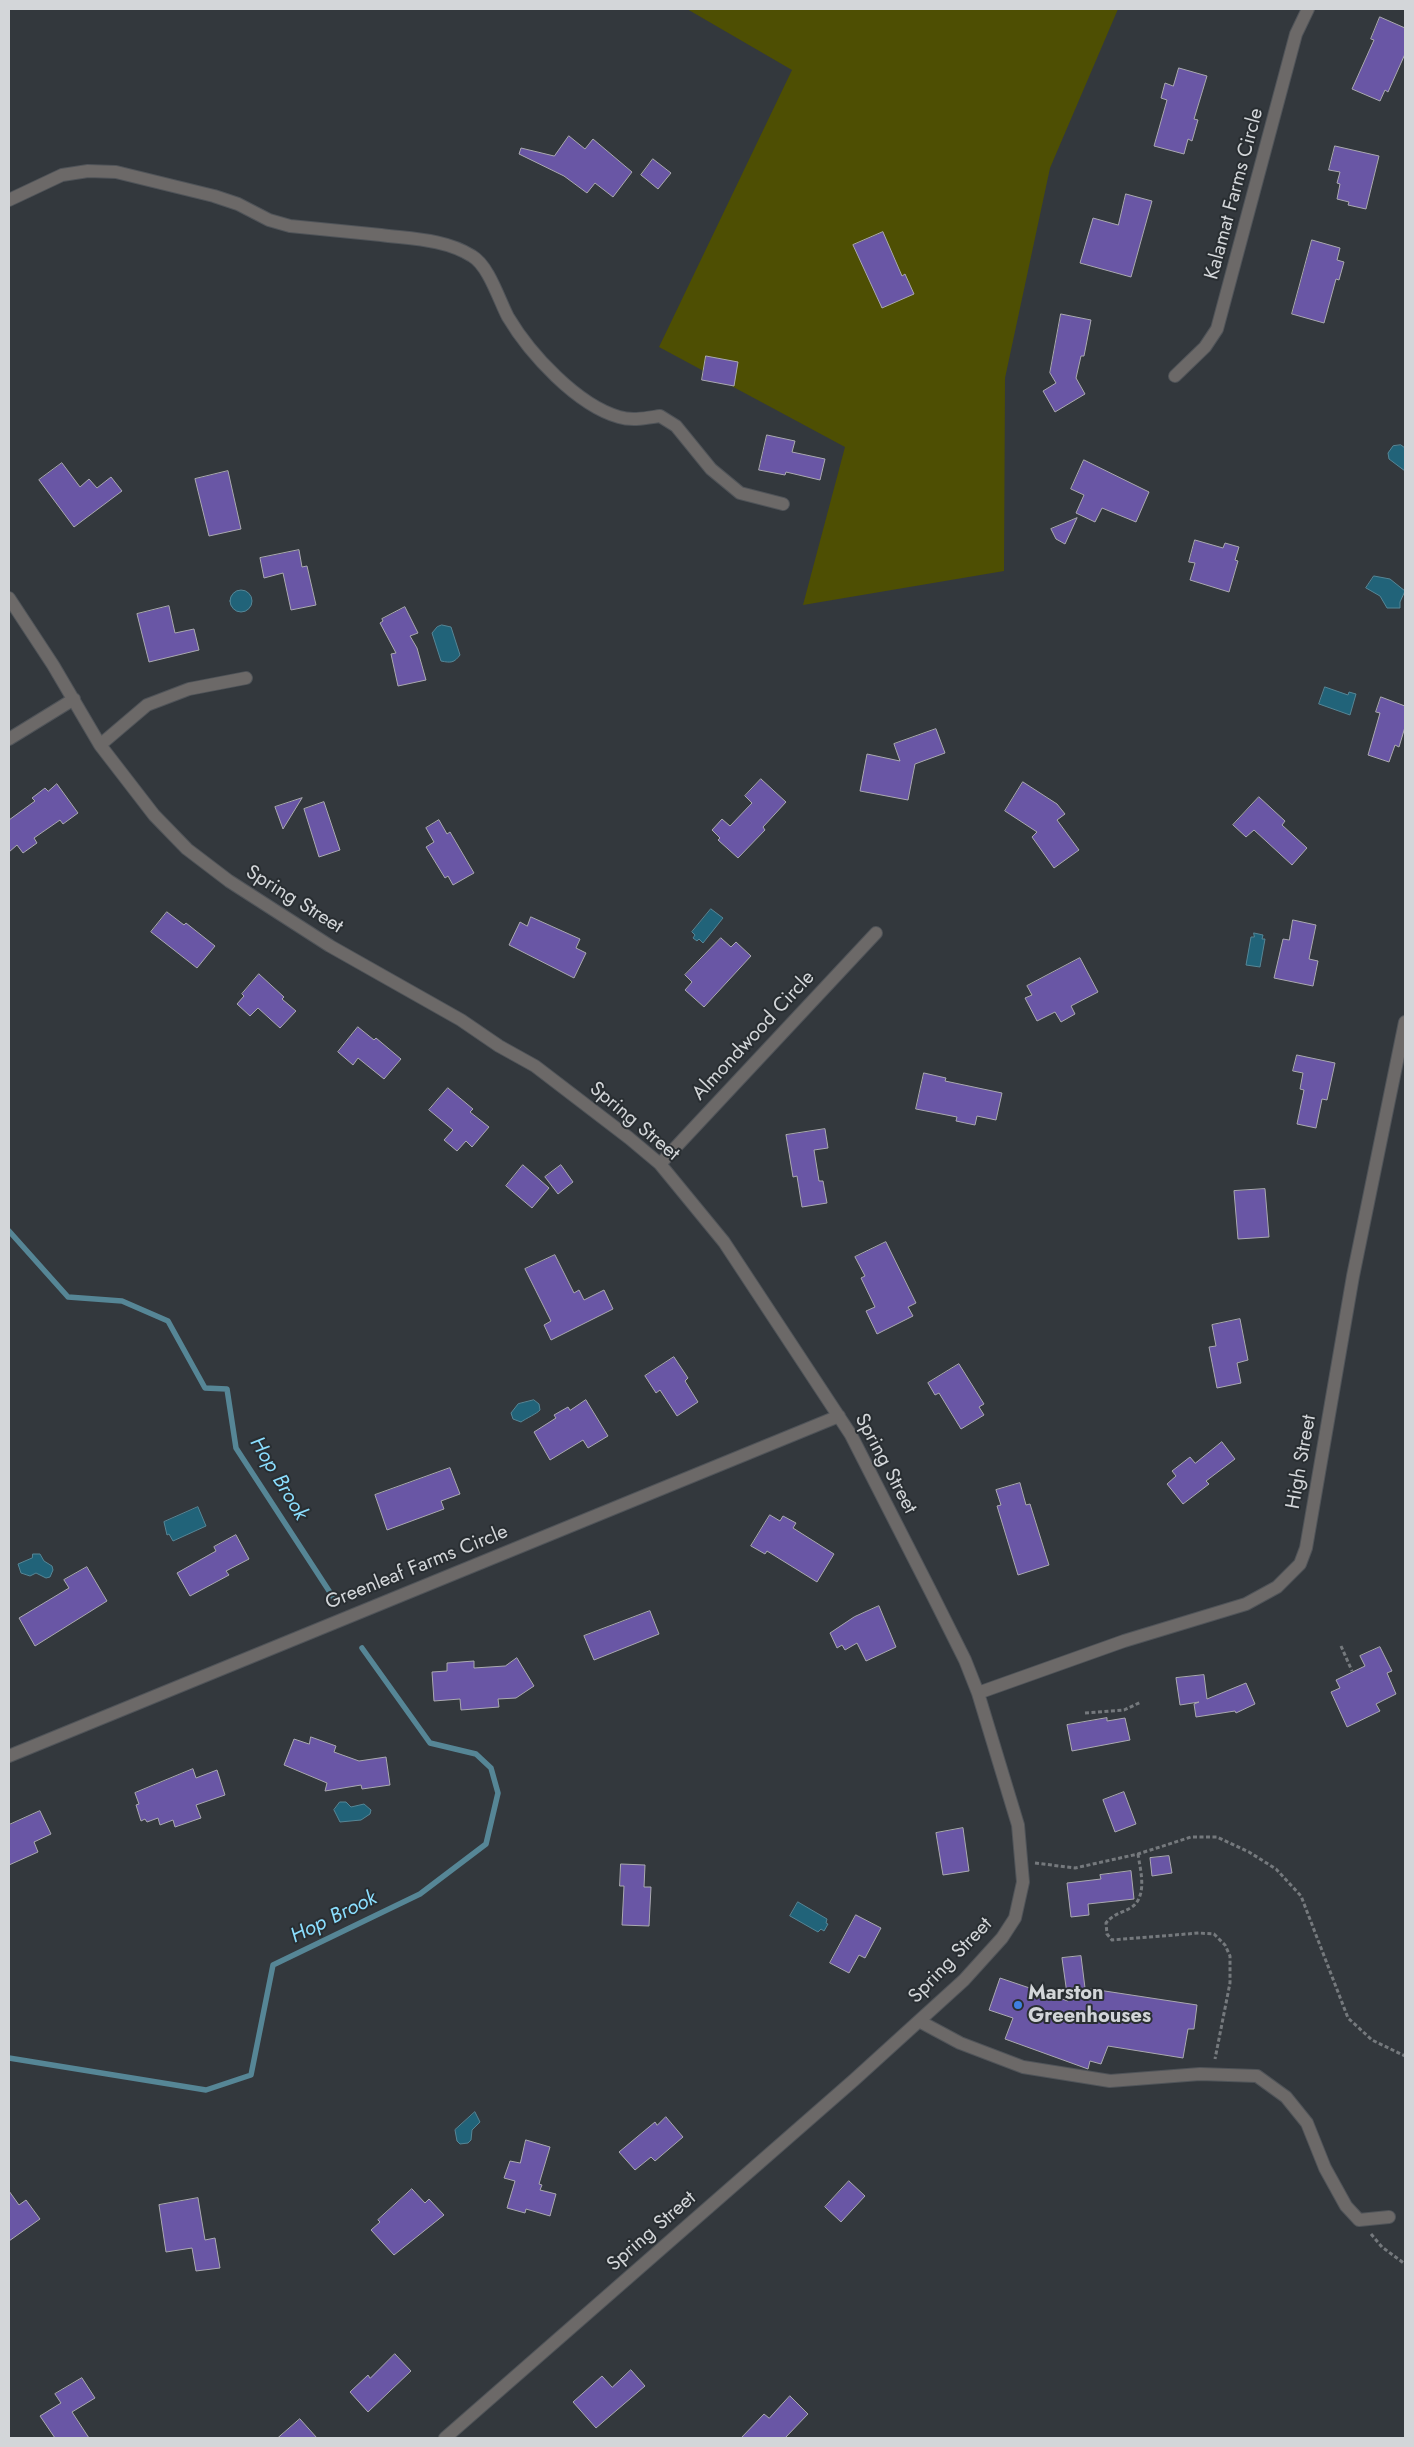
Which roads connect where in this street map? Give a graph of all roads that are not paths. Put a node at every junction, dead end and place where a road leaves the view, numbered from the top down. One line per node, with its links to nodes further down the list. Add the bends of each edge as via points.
1 (1308, 9): 3 (street, Kalamat Farms Circle, via 1296,34 1217,329 1205,348)
2 (9, 200): 4 (street, via 62,175 88,171 116,172 214,196 290,226 450,244 474,256 529,350 574,392 603,412 620,418 636,420 660,416 676,426 711,469 740,493)
3 (1175, 376)
4 (783, 504)
5 (9, 598): 7 (street, Spring Street)
6 (246, 678): 9 (street, via 189,689 147,705)
7 (74, 699): 8 (street); 9 (street, Spring Street)
8 (9, 739)
9 (100, 745): 12 (street, Spring Street, via 154,815 187,850 330,946 535,1066)
10 (876, 933): 12 (street, Almondwood Circle)
11 (1405, 1022): 14 (street, High Street, via 1353,1276 1306,1548 1300,1564 1277,1587 1246,1604 1124,1641)
12 (660, 1164): 13 (street, Spring Street, via 724,1242)
13 (839, 1416): 14 (street, Spring Street, via 962,1653); 15 (street, Greenleaf Farms Circle)
14 (978, 1693): 16 (street, Spring Street, via 1018,1824 1022,1861 1020,1901 1007,1932 964,1980)
15 (9, 1756)
16 (919, 2021): 17 (street, via 960,2043 1023,2067 1110,2081 1212,2074 1257,2076 1286,2097 1308,2123 1325,2168 1346,2206 1359,2220); 18 (street, Spring Street)
17 (1389, 2217)
18 (445, 2438)

